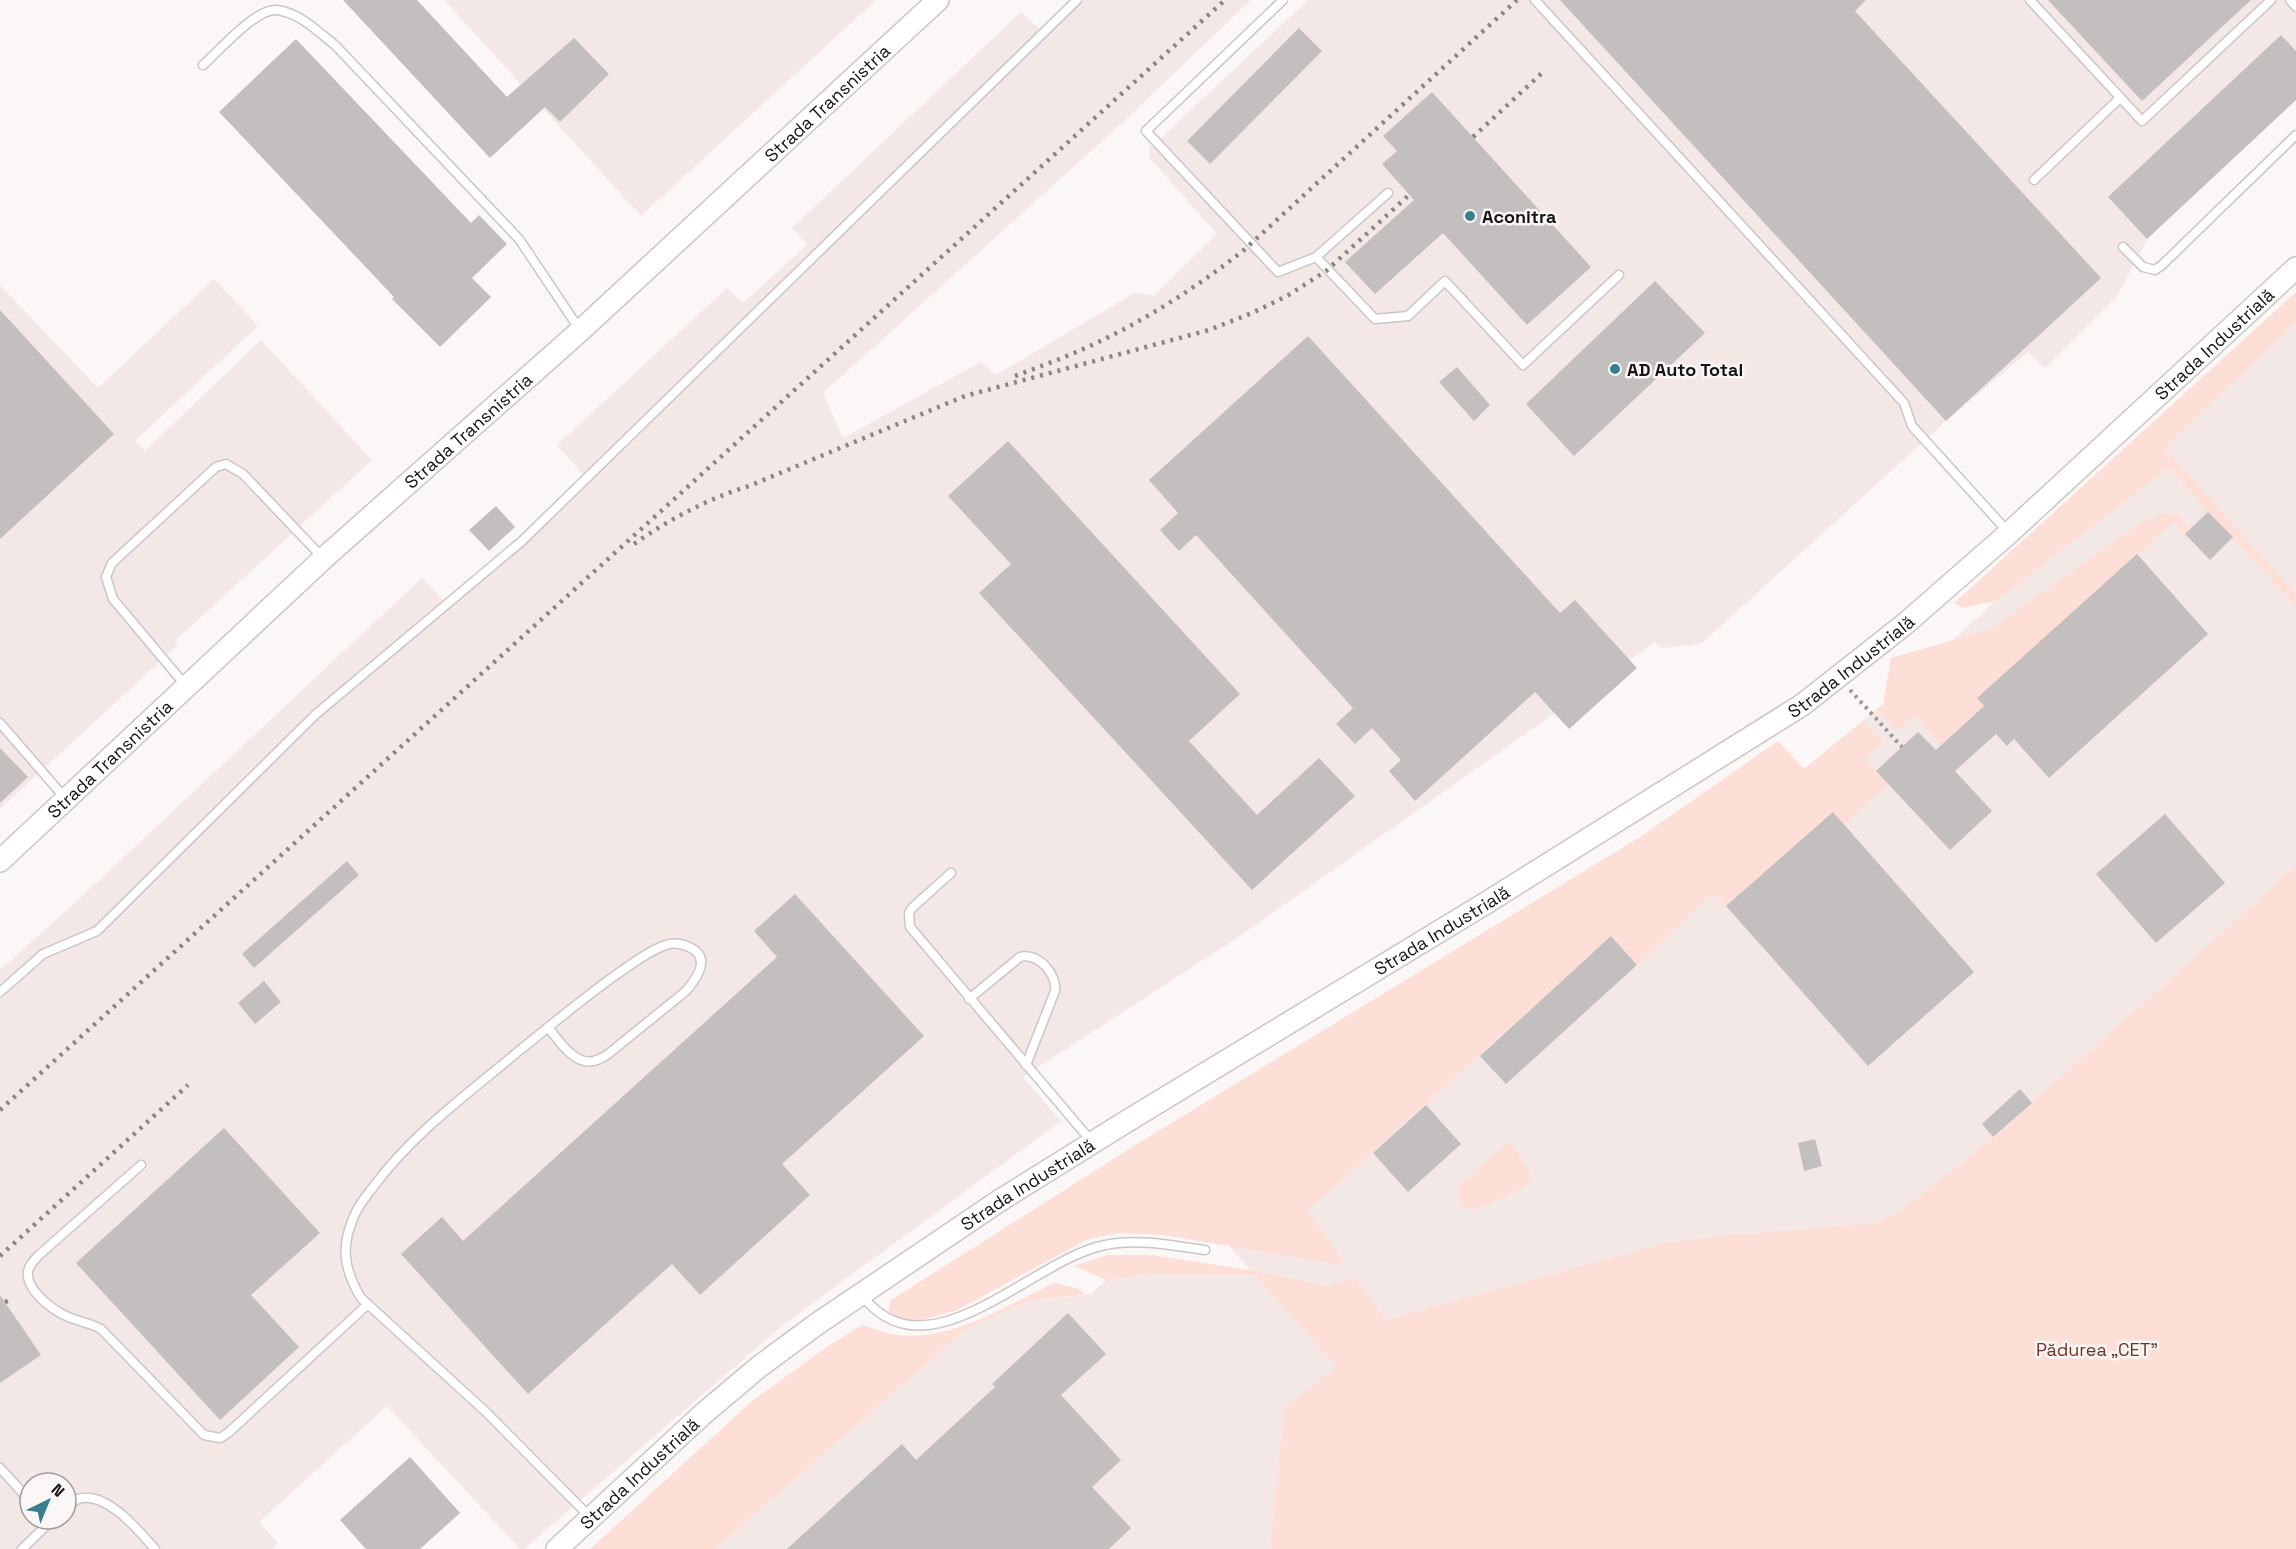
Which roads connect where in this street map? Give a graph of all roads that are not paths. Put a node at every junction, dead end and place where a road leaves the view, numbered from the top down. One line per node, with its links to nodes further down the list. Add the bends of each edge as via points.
1 (938, 0): 18 (street, Strada Transnistria)
2 (1077, 0): 26 (lane, via 522,541 315,715 97,931 43,954)
3 (1283, 0): 15 (lane, via 1146,131 1278,272)
4 (1535, 0): 19 (lane, via 1904,403 1912,426)
5 (2030, 0): 10 (lane)
6 (2271, 0): 10 (lane, via 2142,121)
7 (2290, 0): 8 (lane)
8 (2296, 6)
9 (204, 65): 18 (lane, via 256,16 274,10 292,14 310,25 335,45 519,239)
10 (2120, 98): 12 (lane)
11 (2296, 135): 14 (lane, via 2162,266 2155,270 2143,267)
12 (2034, 180)
13 (1388, 193): 15 (lane)
14 (2123, 246)
15 (1316, 257): 17 (lane, via 1375,319 1408,316 1445,281 1523,364)
16 (2296, 268): 19 (street, Strada Industrială)
17 (1619, 275)
18 (580, 331): 20 (street, Strada Transnistria)
19 (2009, 533): 30 (street, Strada Industrială, via 1905,624 1802,705)
20 (324, 558): 21 (street, Strada Transnistria); 21 (lane, via 243,474 226,464 216,467 112,563 106,577 113,599)
21 (186, 686): 23 (street, Strada Transnistria)
22 (0, 723): 23 (lane)
23 (65, 798): 24 (street, Strada Transnistria)
24 (0, 861)
25 (951, 873): 27 (lane, via 912,908 908,920 918,940)
26 (0, 992)
27 (969, 999): 29 (lane); 29 (lane, via 1020,957 1035,958 1051,974 1055,991)
28 (548, 1028): 28 (lane, via 639,958 665,945 679,942 693,948 701,958 697,979 600,1059 580,1059); 34 (lane, via 441,1115 394,1159 356,1212 346,1242 346,1263 350,1279)
29 (1026, 1065): 30 (lane)
30 (1092, 1143): 33 (street, Strada Industrială)
31 (141, 1165): 34 (lane, via 39,1255 28,1268 28,1277 30,1284 56,1310 101,1329 204,1435 220,1438 228,1433)
32 (1205, 1250): 33 (lane, via 1159,1244 1105,1245 1067,1258 969,1312 935,1325 902,1325 876,1312)
33 (861, 1294): 38 (street, Strada Industrială, via 760,1366)
34 (368, 1305): 38 (lane, via 486,1413)
35 (0, 1468): 36 (lane)
36 (18, 1488)
37 (78, 1500): 41 (lane, via 93,1499 109,1505)
38 (592, 1518): 42 (street, Strada Industrială)
39 (39, 1531): 40 (lane)
40 (22, 1549)
41 (155, 1549)
42 (557, 1549)

